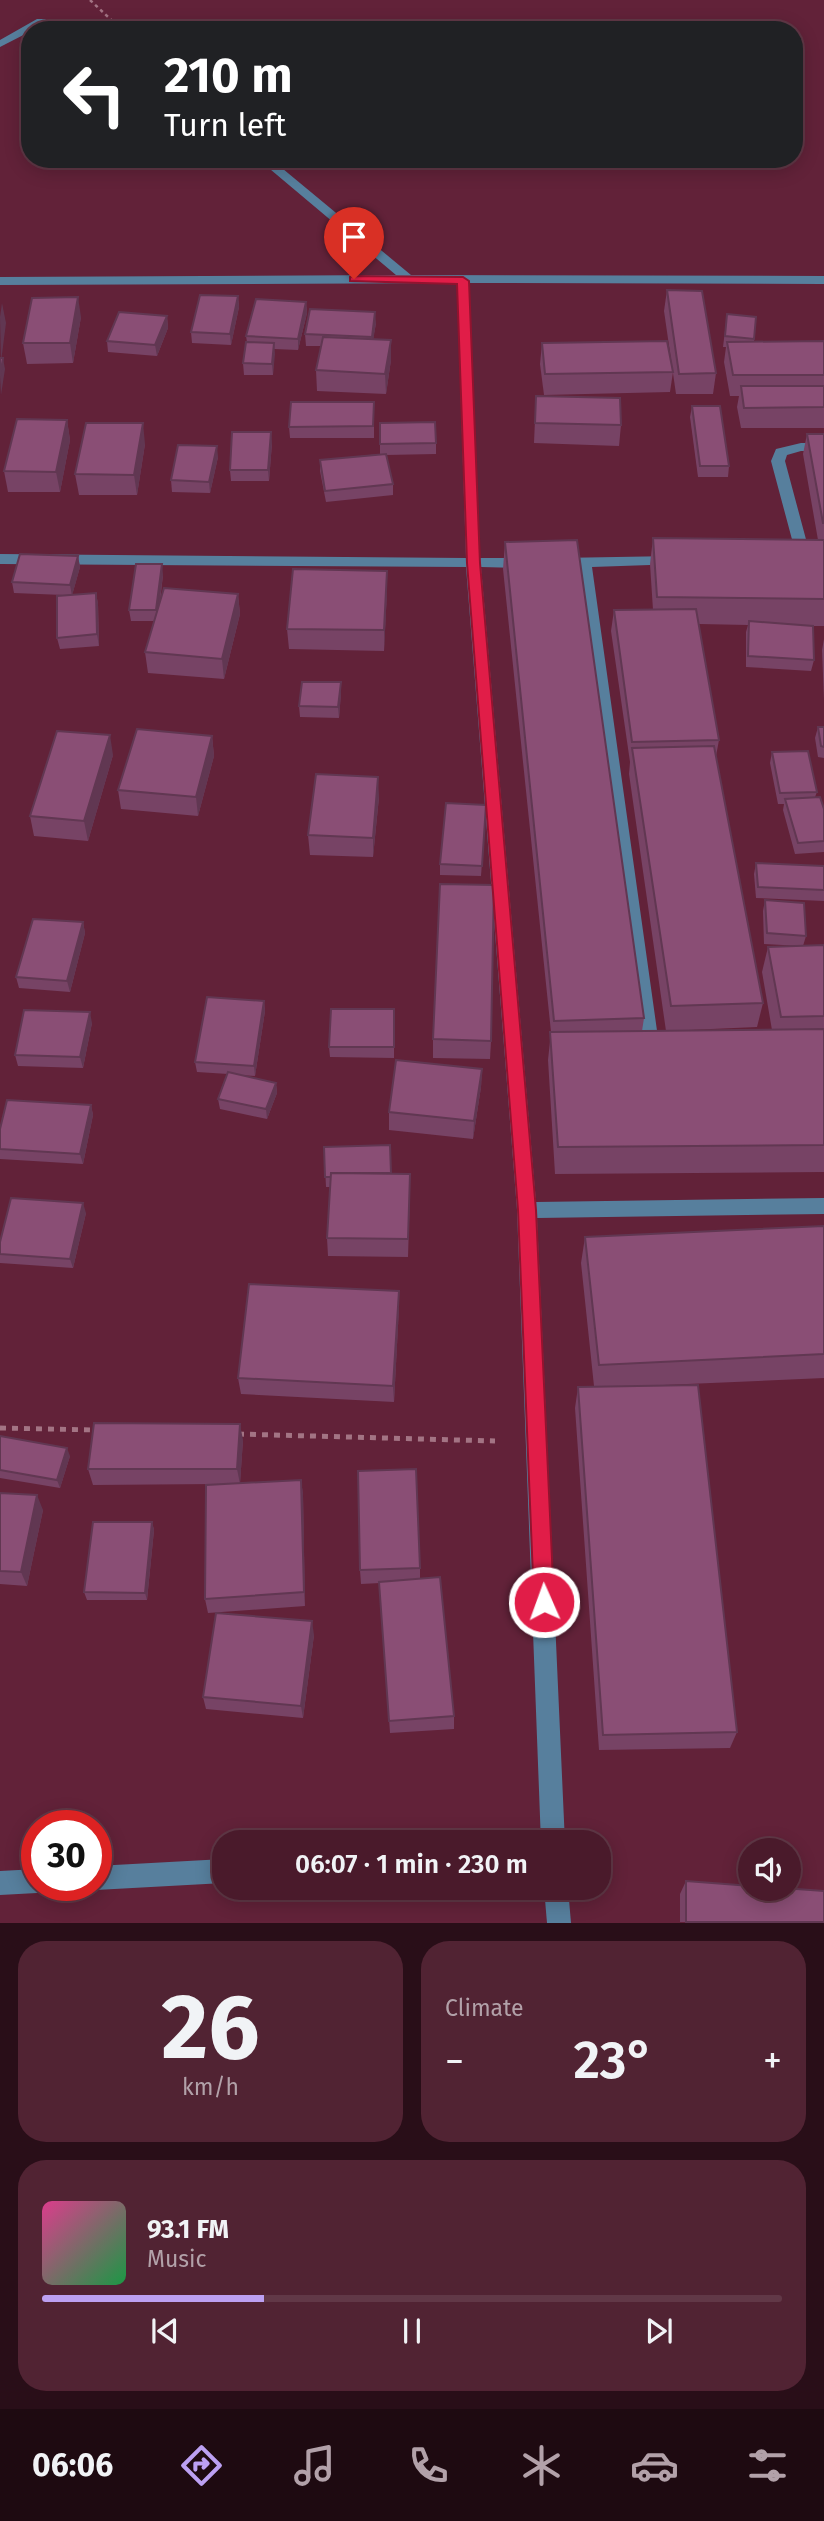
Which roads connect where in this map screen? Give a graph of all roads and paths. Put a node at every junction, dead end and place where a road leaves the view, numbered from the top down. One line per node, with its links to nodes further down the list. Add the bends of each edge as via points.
1 (90, 0): 2 (path)
2 (112, 21)
3 (21, 32): 4 (street)
4 (0, 44)
5 (275, 168): 6 (street)
6 (408, 279): 8 (street); 9 (street)
7 (824, 280): 8 (street)
8 (463, 281): 14 (street)
9 (0, 282)
10 (824, 447): 11 (street, via 789,449 781,452 778,461 797,558)
11 (824, 558)
12 (0, 559): 14 (street)
13 (694, 561): 15 (street)
14 (473, 563): 15 (street); 18 (street)
15 (584, 563): 16 (street)
16 (652, 1057)
17 (824, 1206): 18 (street)
18 (527, 1210): 22 (street)
19 (0, 1428): 20 (path)
20 (110, 1431)
21 (234, 1434): 22 (path)
22 (538, 1442): 23 (street)
23 (553, 1830)
24 (212, 1872): 25 (street)
25 (112, 1877)
26 (21, 1882): 27 (street)
27 (0, 1883)
28 (557, 1900): 29 (street)
29 (559, 1923)

